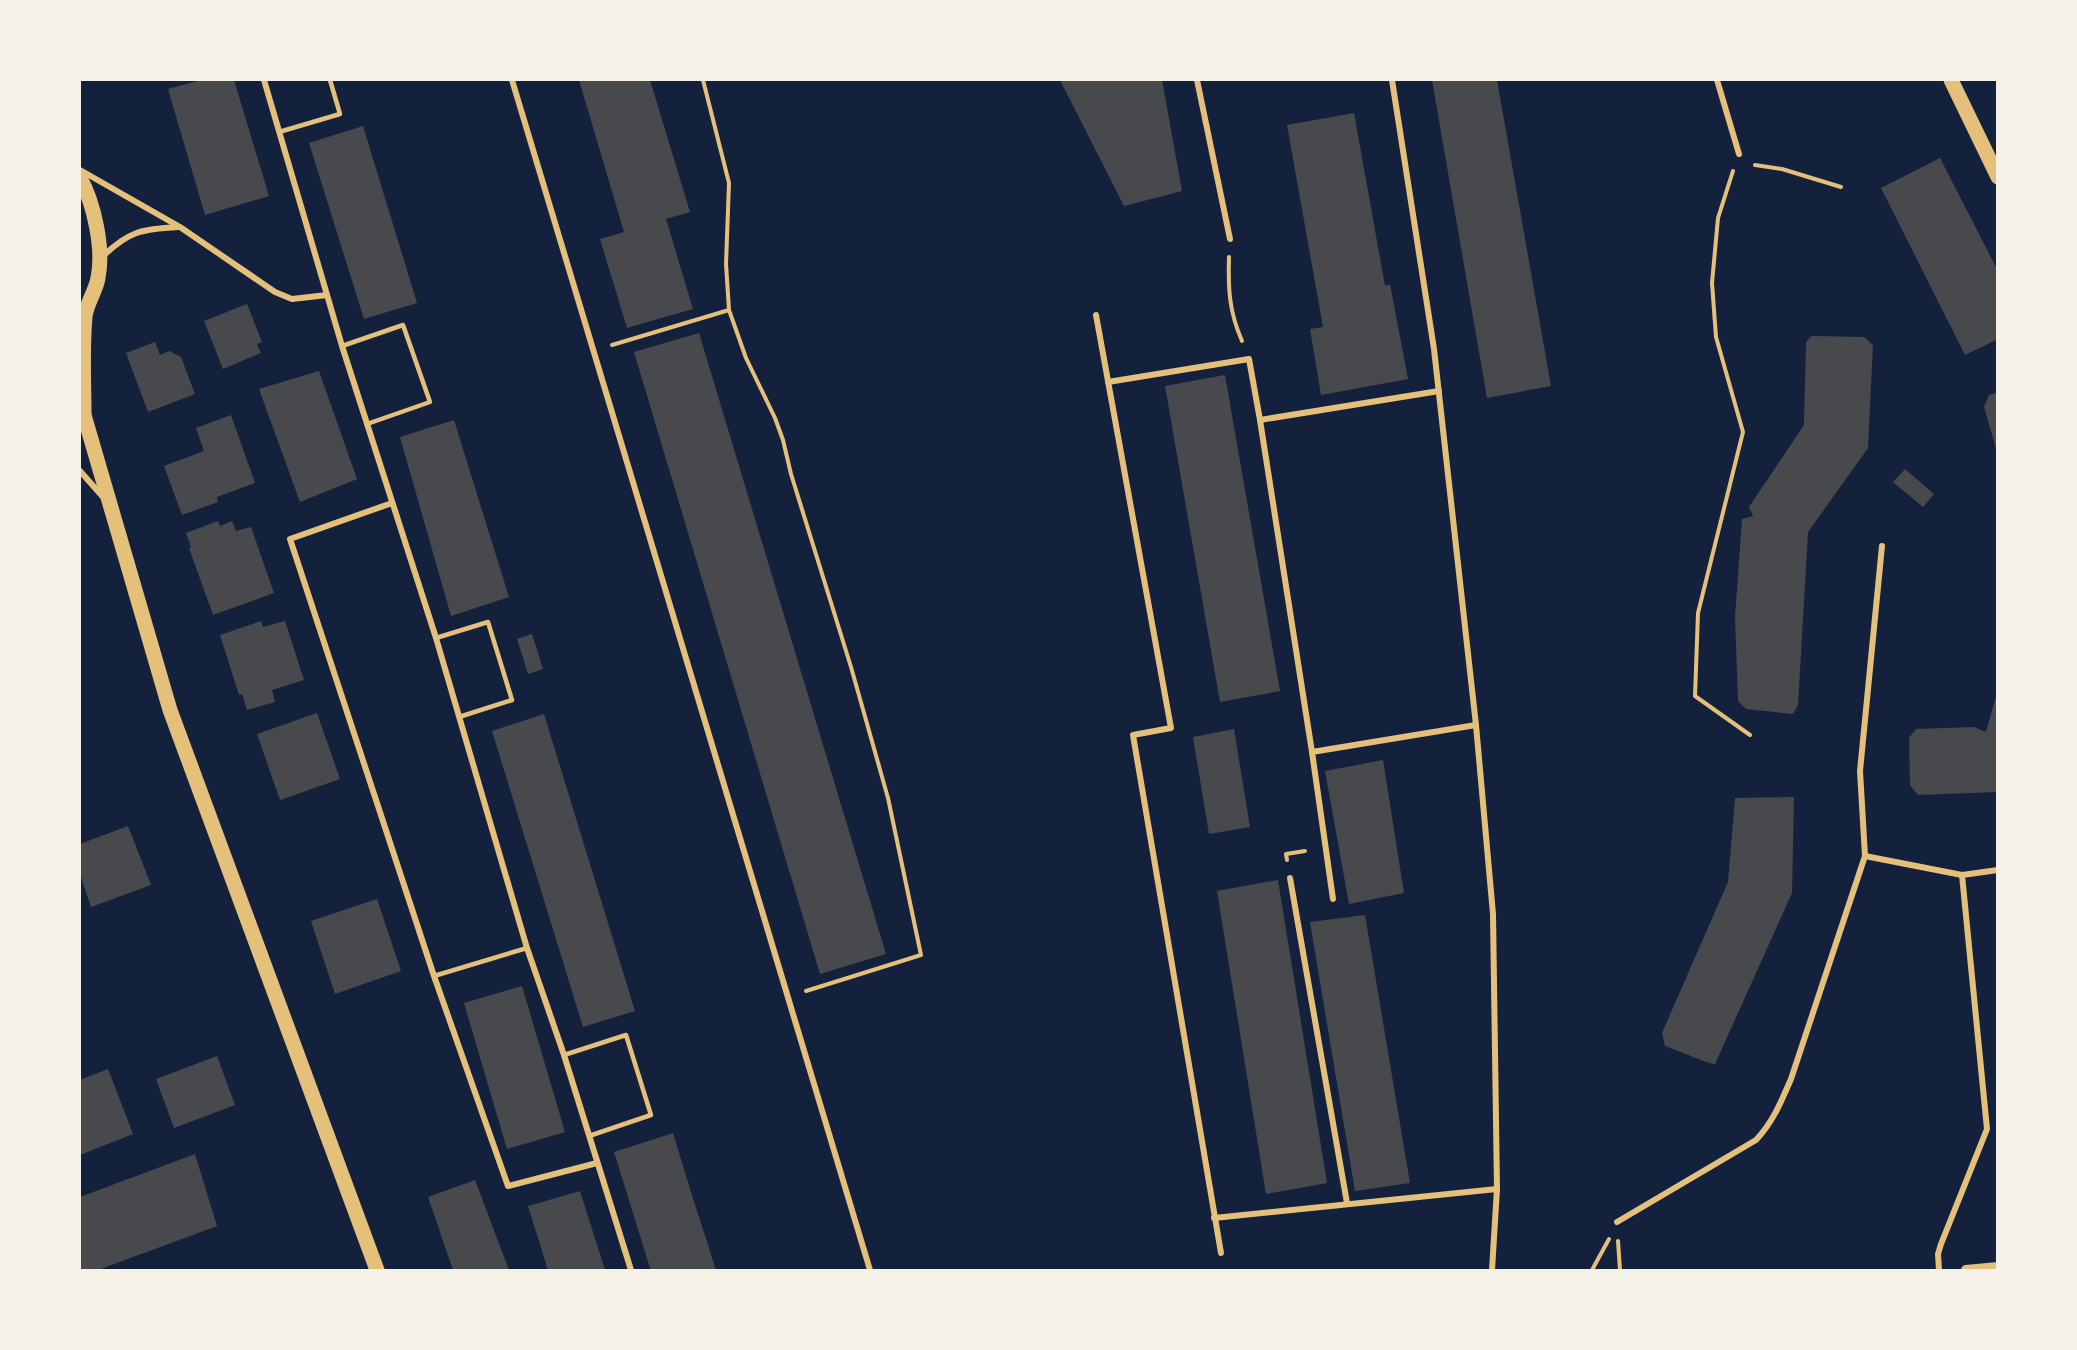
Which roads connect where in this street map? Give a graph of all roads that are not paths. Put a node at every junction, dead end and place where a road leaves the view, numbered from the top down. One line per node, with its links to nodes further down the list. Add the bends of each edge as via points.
1 (264, 80): 8 (street)
2 (330, 80): 8 (lane, via 340,114)
3 (513, 80): 51 (street)
4 (1197, 80): 14 (street)
5 (1392, 80): 21 (street)
6 (1717, 80): 9 (street)
7 (1951, 80): 11 (main road)
8 (279, 132): 16 (street)
9 (1739, 154)
10 (80, 170): 13 (street)
11 (1998, 177)
12 (80, 178): 15 (main road, via 93,213)
13 (180, 227): 15 (street, via 147,228 116,244); 16 (street, via 275,292 292,299)
14 (1230, 239)
15 (99, 260): 18 (main road, via 99,277)
16 (327, 295): 19 (street)
17 (1096, 315): 20 (street)
18 (82, 316): 22 (main road)
19 (342, 346): 24 (street); 24 (lane, via 404,325 430,402)
20 (1108, 382): 23 (street, via 1249,359); 45 (street, via 1172,728 1133,735)
21 (1439, 391): 23 (street); 31 (street)
22 (82, 411): 27 (main road)
23 (1260, 420): 32 (street)
24 (367, 424): 26 (street)
25 (80, 471): 27 (street)
26 (392, 503): 29 (street); 39 (street, via 291,539)
27 (110, 505): 49 (main road, via 170,710)
28 (1882, 546): 33 (street, via 1860,771)
29 (436, 638): 30 (street); 30 (lane, via 488,622 513,700)
30 (459, 717): 38 (street)
31 (1476, 725): 32 (street); 43 (street, via 1493,914)
32 (1312, 752): 37 (street)
33 (1865, 856): 35 (street); 46 (street, via 1791,1079 1767,1129 1756,1140)
34 (1998, 870): 35 (street)
35 (1962, 875): 53 (street, via 1988,1130 1941,1244)
36 (1290, 878): 44 (street)
37 (1333, 899)
38 (527, 948): 39 (lane); 40 (street)
39 (434, 976): 42 (street, via 508,1186)
40 (564, 1055): 41 (street); 41 (lane, via 626,1035 651,1115)
41 (589, 1136): 42 (street)
42 (597, 1163): 50 (street)
43 (1497, 1189): 44 (street); 52 (street)
44 (1347, 1203): 45 (street)
45 (1214, 1218): 47 (street)
46 (1617, 1222)
47 (1221, 1253)
48 (1998, 1267): 54 (street)
49 (377, 1270)
50 (631, 1270)
51 (870, 1270)
52 (1492, 1270)
53 (1939, 1270)
54 (1966, 1270)

